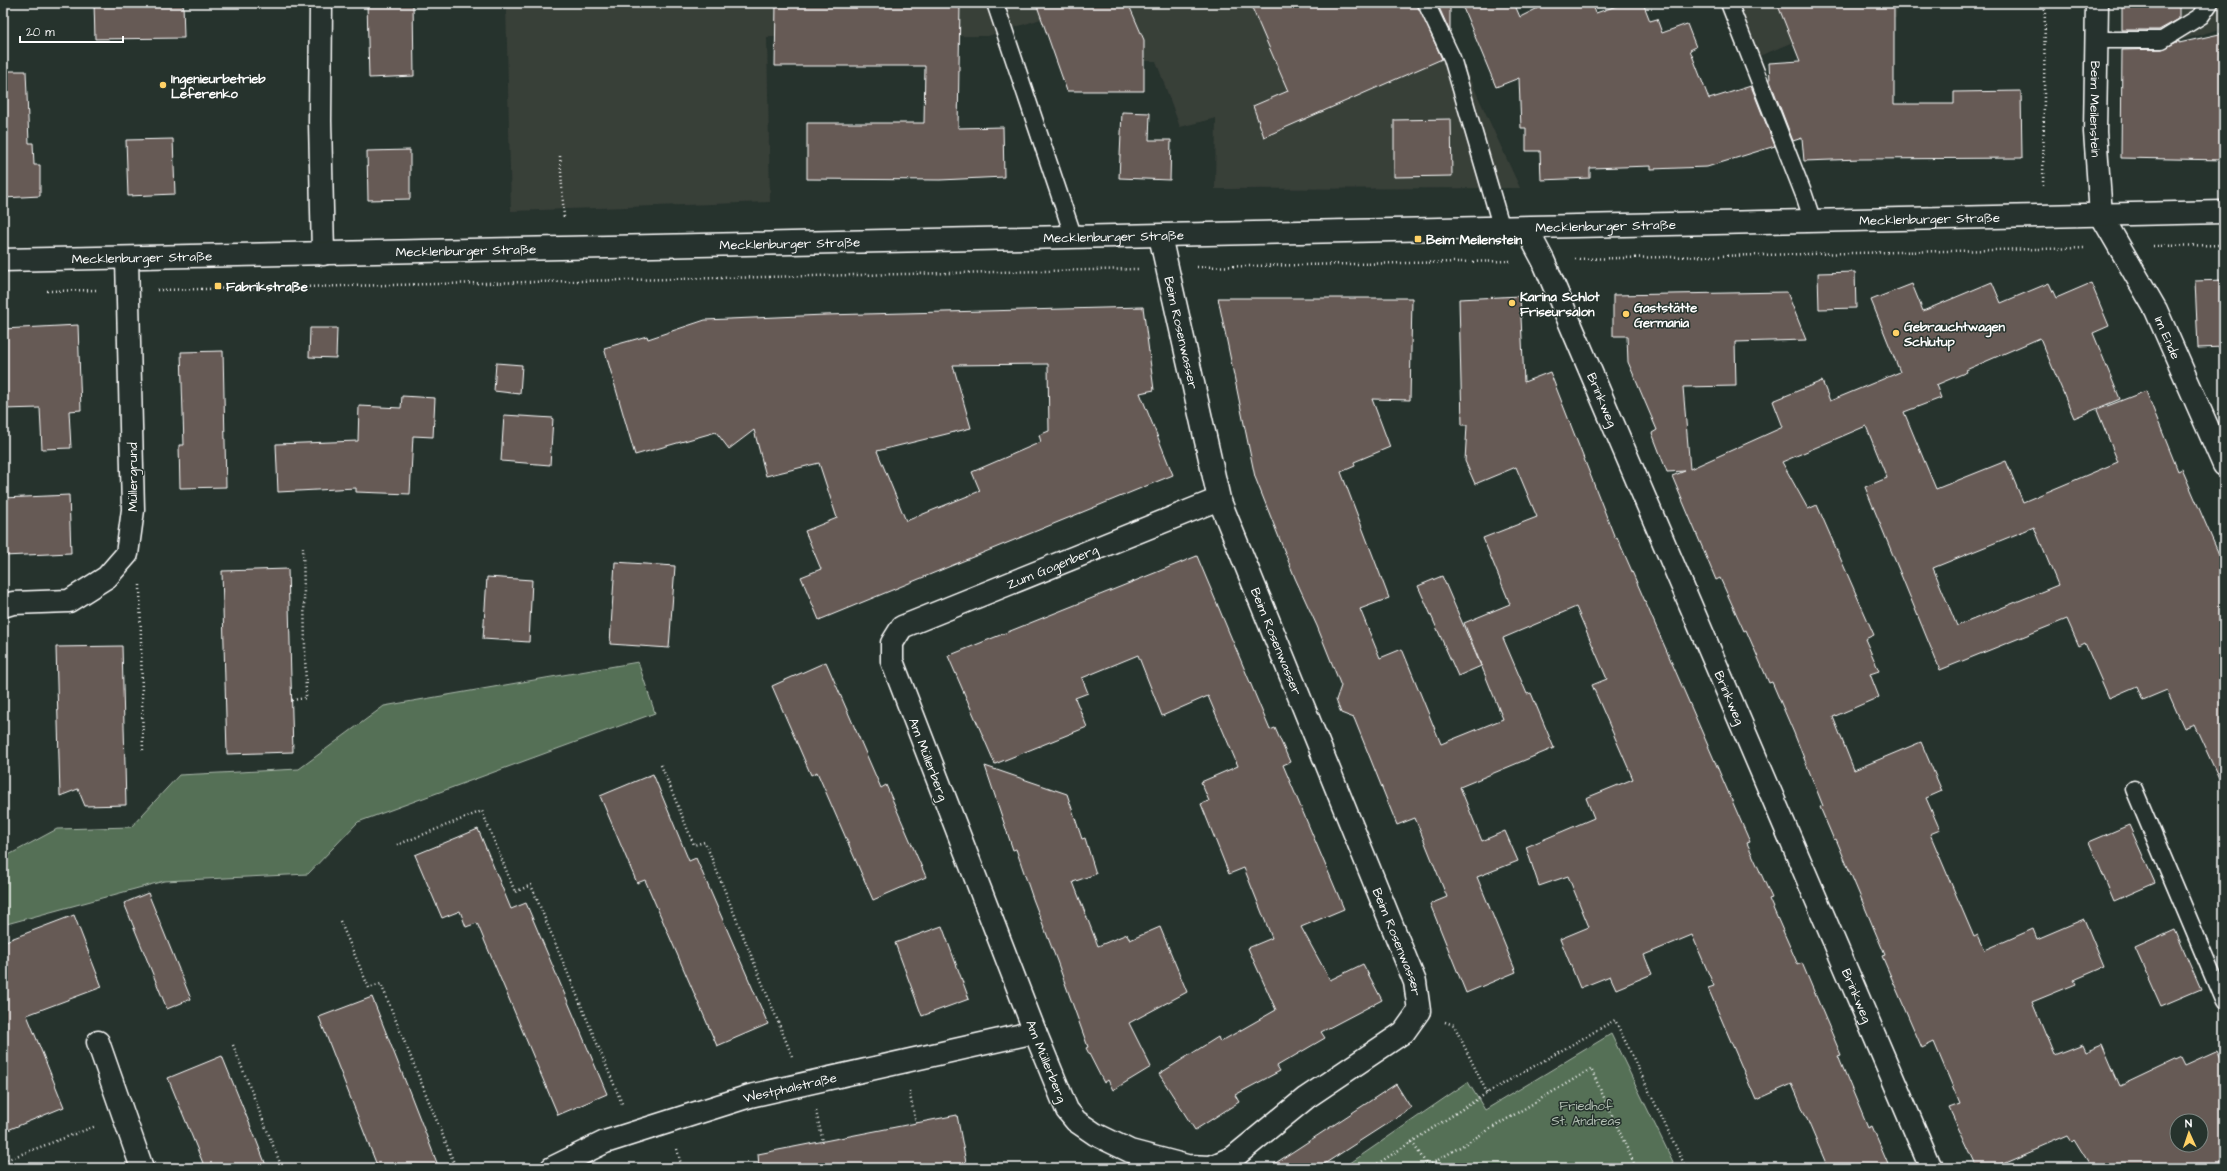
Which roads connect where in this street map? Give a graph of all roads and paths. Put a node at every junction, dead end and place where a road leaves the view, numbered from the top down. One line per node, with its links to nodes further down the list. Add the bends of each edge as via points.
1 (320, 3): 19 (street)
2 (996, 3): 17 (lane)
3 (1426, 3): 15 (lane, via 1452,58)
4 (1729, 3): 13 (lane)
5 (2045, 3): 12 (path)
6 (2097, 3): 8 (street, Beim Meilenstein)
7 (2210, 3): 8 (lane, via 2201,16 2162,40)
8 (2096, 40): 11 (street, Beim Meilenstein, via 2095,132)
9 (560, 156): 18 (path)
10 (2224, 212): 11 (street, Mecklenburger Straße)
11 (2101, 215): 12 (street, Mecklenburger Straße); 24 (street, Im Ende, via 2156,310)
12 (2043, 216): 13 (street, Mecklenburger Straße)
13 (1813, 222): 14 (street, Mecklenburger Straße)
14 (1526, 228): 15 (street, Mecklenburger Straße); 56 (street, Brinkweg, via 1546,267)
15 (1502, 229): 16 (street, Mecklenburger Straße)
16 (1160, 236): 17 (street, Mecklenburger Straße); 25 (street, Beim Rosenwasser)
17 (1074, 238): 18 (street, Mecklenburger Straße)
18 (565, 249): 19 (street, Mecklenburger Straße)
19 (323, 254): 20 (street, Mecklenburger Straße)
20 (127, 259): 21 (street, Mecklenburger Straße); 22 (street, Müllergrund)
21 (3, 260)
22 (128, 290): 23 (path); 27 (street, Müllergrund, via 134,510 127,554)
23 (42, 291)
24 (2224, 465)
25 (1219, 499): 29 (street, Zum Gogenberg, via 902,627); 37 (street, Beim Rosenwasser, via 1415,982)
26 (303, 545): 30 (path, via 306,698)
27 (124, 558): 28 (street, Müllergrund, via 107,577 69,600 13,603); 31 (path, via 139,574)
28 (3, 606)
29 (892, 643): 38 (street, Am Müllerberg, via 892,661)
30 (292, 700)
31 (144, 752)
32 (661, 766): 42 (path, via 694,845 705,842)
33 (2134, 789): 36 (lane)
34 (397, 845): 45 (path, via 482,811 515,892 531,885)
35 (340, 921): 51 (path, via 369,988 381,984)
36 (2224, 1002)
37 (1419, 1011): 39 (street, Beim Rosenwasser); 43 (path, via 1454,1025)
38 (1035, 1032): 39 (street, Am Müllerberg, via 1067,1110 1076,1121 1095,1134 1130,1151 1187,1166 1211,1167 1234,1157 1306,1098); 42 (street, Westphalstraße)
39 (1404, 1032)
40 (98, 1042): 44 (street)
41 (233, 1045): 50 (path)
42 (801, 1084): 45 (street, Westphalstraße, via 750,1096)
43 (1487, 1093): 46 (path); 55 (path, via 1615,1020)
44 (124, 1115): 47 (path); 49 (street)
45 (634, 1133): 52 (street, Westphalstraße, via 605,1142)
46 (1412, 1142): 48 (path); 53 (path)
47 (3, 1161)
48 (1428, 1167): 54 (path, via 1590,1070)
49 (142, 1168)
50 (282, 1168)
51 (456, 1168)
52 (552, 1168)
53 (1371, 1168)
54 (1636, 1168)
55 (1686, 1168)
56 (1931, 1168)

